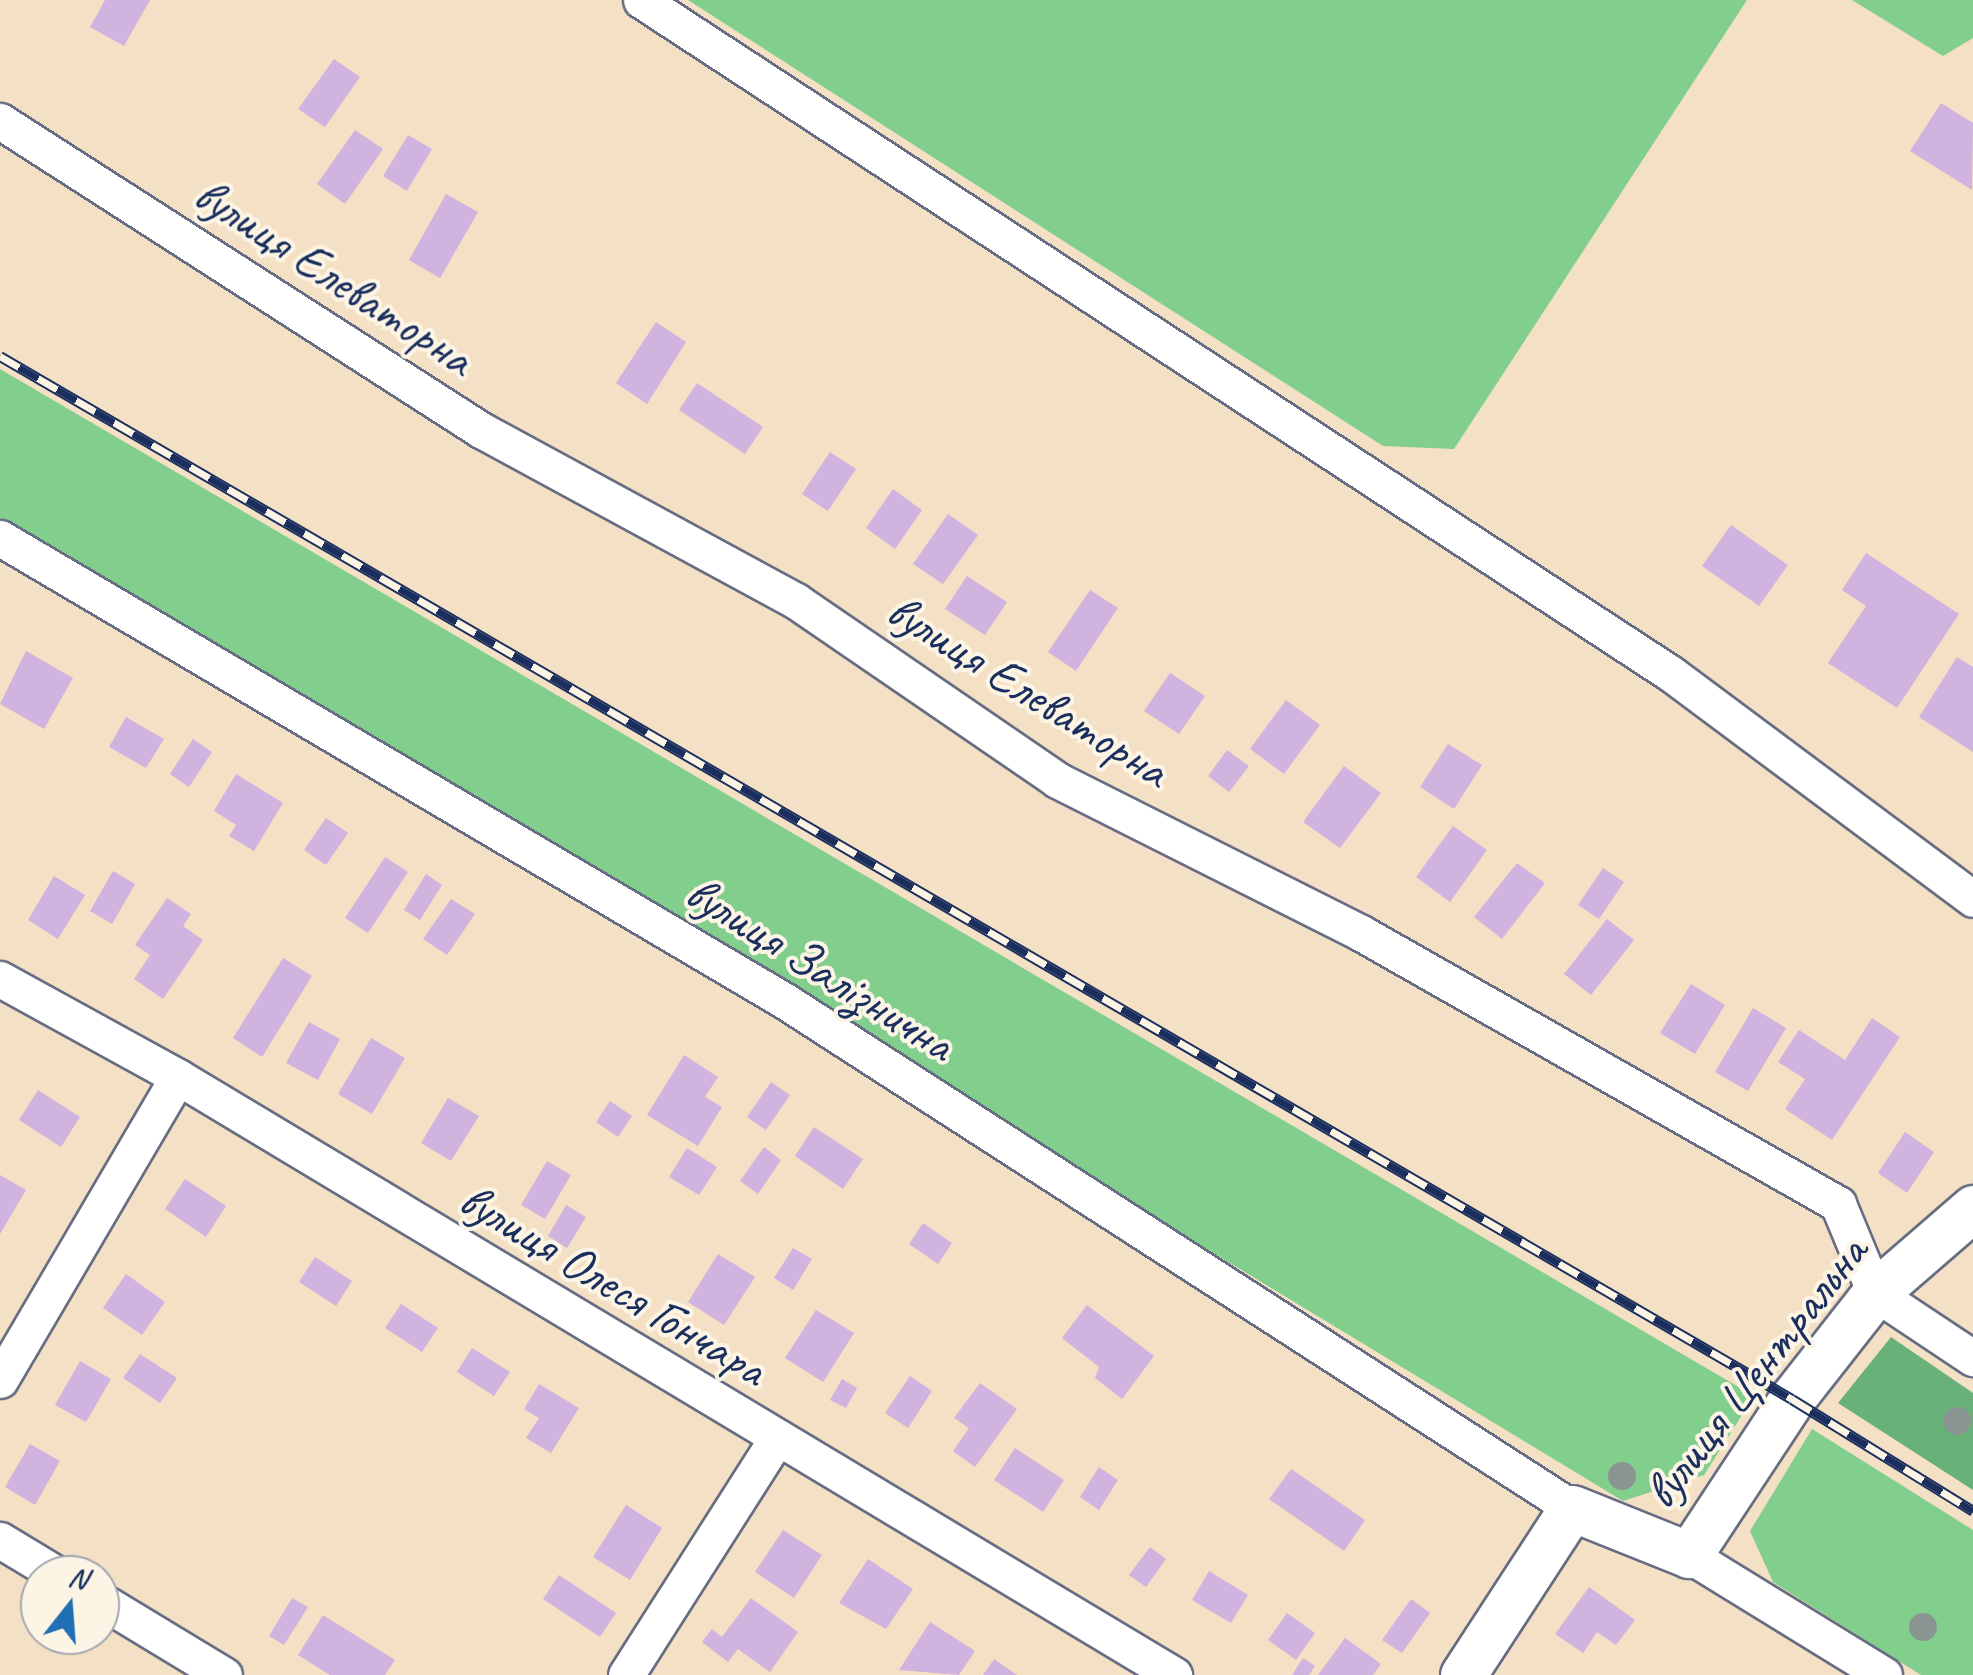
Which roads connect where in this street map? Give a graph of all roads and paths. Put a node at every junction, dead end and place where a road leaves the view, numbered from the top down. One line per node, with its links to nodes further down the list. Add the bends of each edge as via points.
1 (640, 0): 4 (street, via 1670,673)
2 (0, 121): 8 (street, вулиця Елеваторна, via 481,430 796,601 1058,780 1361,934 1838,1204)
3 (0, 538): 12 (street, вулиця Залізнична, via 785,1001)
4 (1973, 898)
5 (0, 979): 6 (street, вулиця Олеся Гончара)
6 (178, 1078): 10 (street); 11 (street, вулиця Олеся Гончара)
7 (1973, 1208): 8 (main road, вулиця Центральна)
8 (1874, 1293): 9 (street); 15 (main road, вулиця Центральна, via 1792,1398)
9 (1973, 1358)
10 (0, 1380)
11 (775, 1441): 18 (street); 19 (street, вулиця Олеся Гончара)
12 (1572, 1508): 15 (main road, вулиця Центральна); 20 (main road, вулиця Центральна)
13 (0, 1540): 14 (street)
14 (25, 1555)
15 (1689, 1555): 21 (street)
16 (120, 1612): 17 (street)
17 (224, 1675)
18 (626, 1675)
19 (1174, 1675)
20 (1463, 1675)
21 (1884, 1675)

